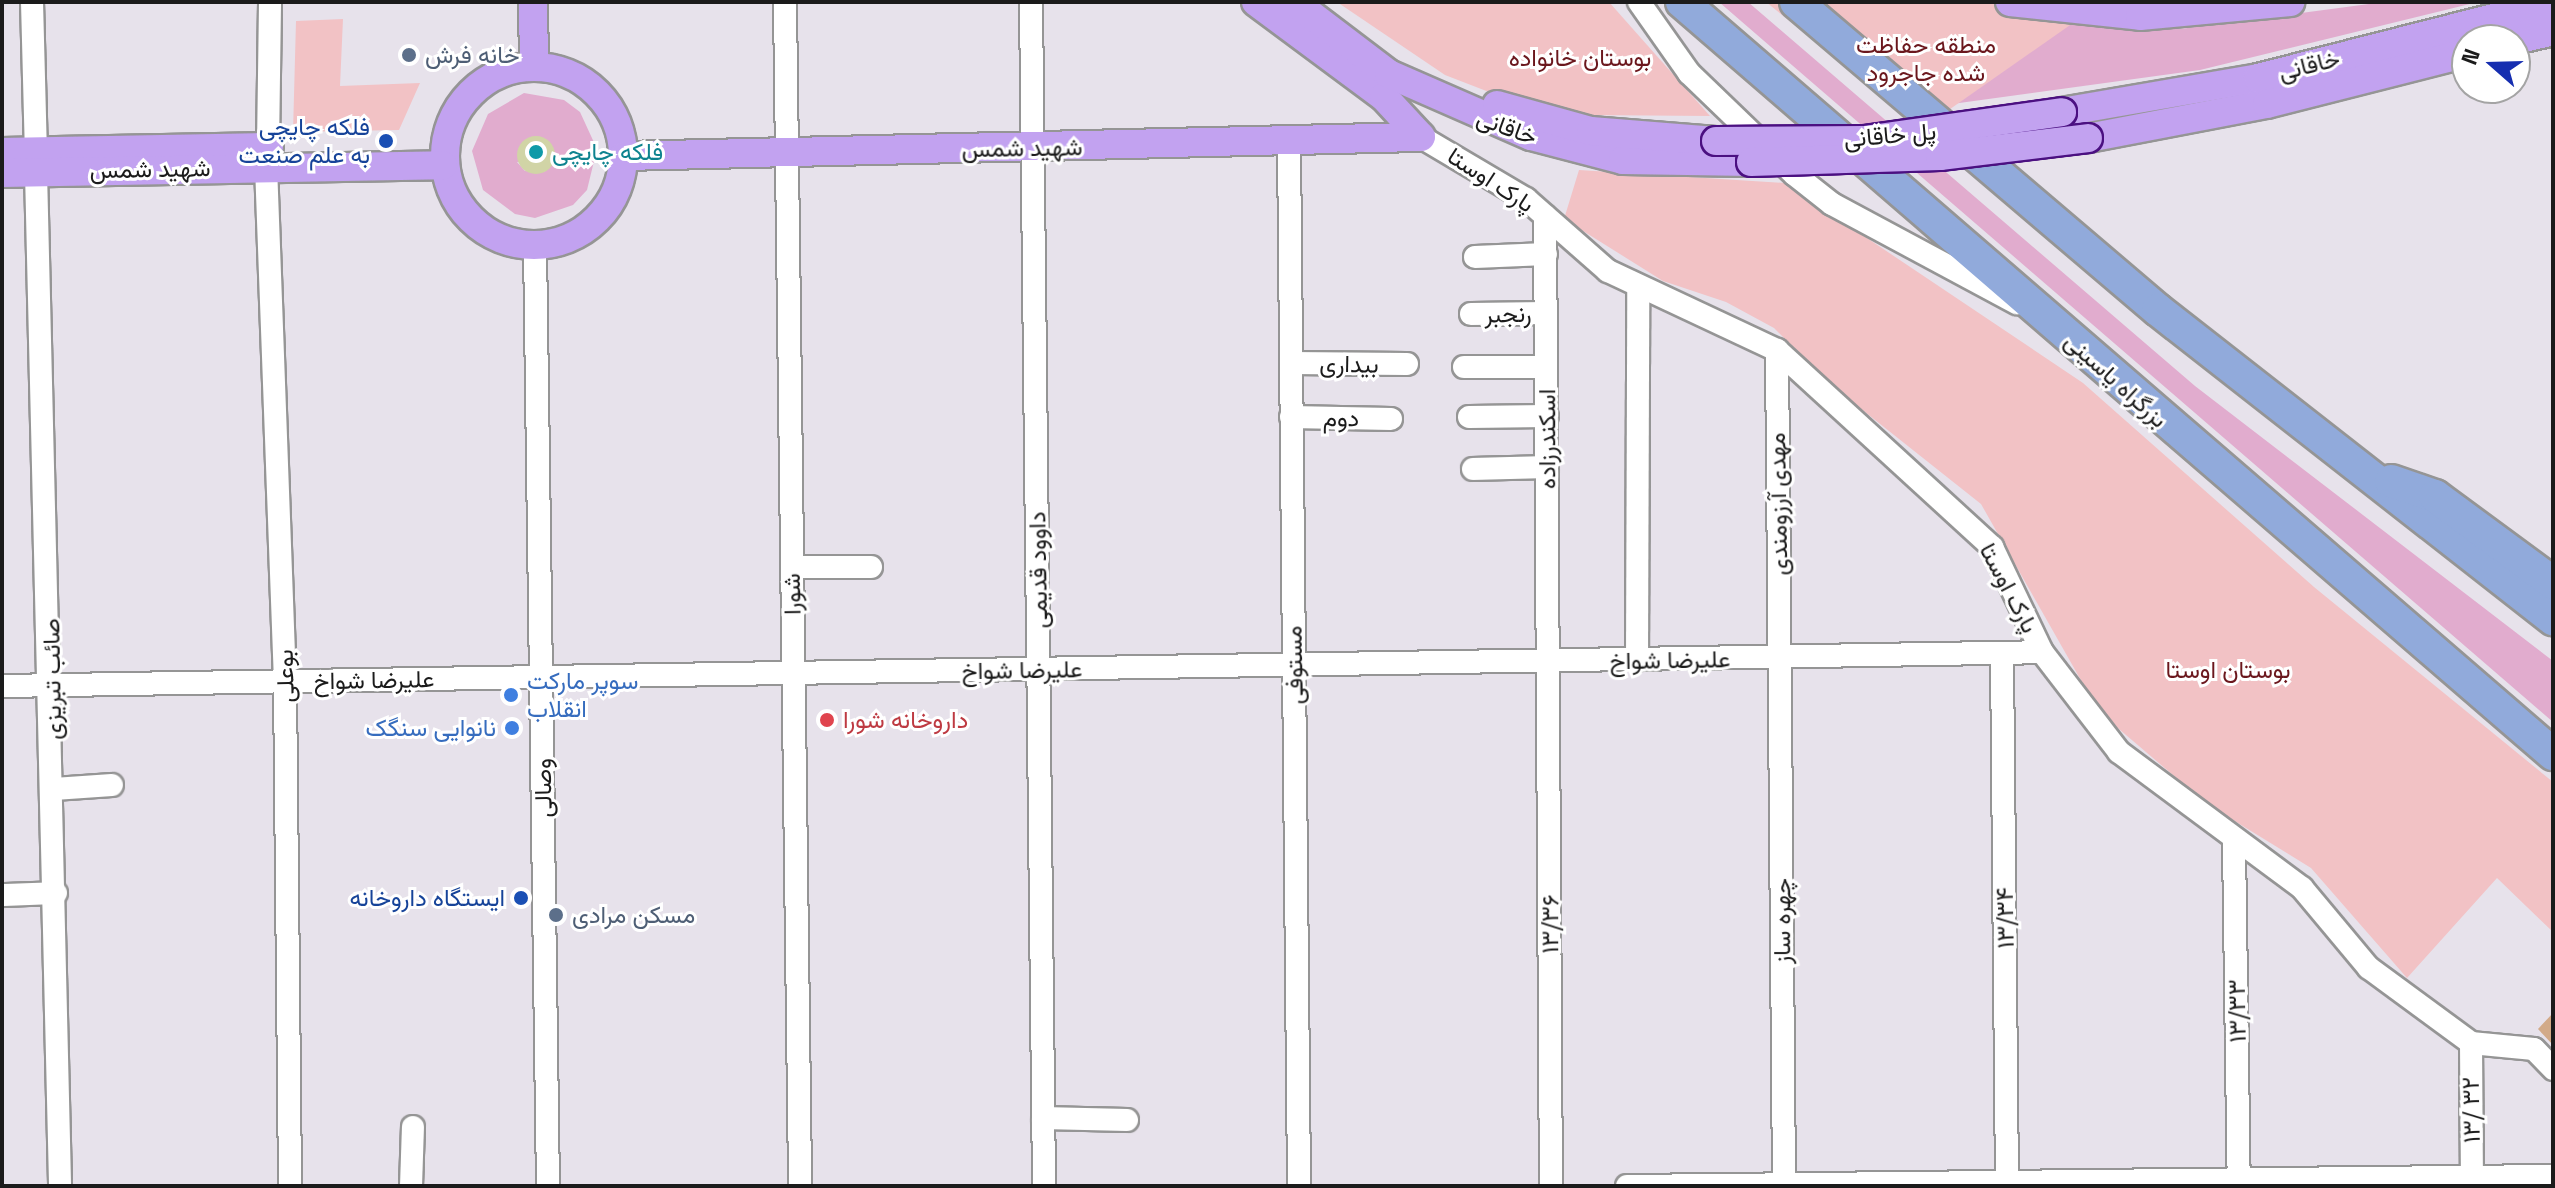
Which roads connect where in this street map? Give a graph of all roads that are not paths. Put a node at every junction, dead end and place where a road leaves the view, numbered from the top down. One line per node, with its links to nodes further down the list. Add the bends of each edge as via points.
1 (32, 2): 30 (street, صائب تبریزی)
2 (270, 2): 28 (street, بوعلی)
3 (533, 2): 18 (main road)
4 (785, 2): 26 (street, شورا)
5 (1031, 2): 24 (street, داوود قدیمی)
6 (1256, 2): 20 (main road, via 1384,97)
7 (1294, 2): 31 (main road, خاقانی, via 1389,74 1531,136 1623,160)
8 (1318, 2): 22 (main road, خاقانی, via 1396,61 1463,94 1591,131)
9 (1639, 2): 40 (street, via 1689,73 1811,187)
10 (1682, 2): 40 (highway, بزرگراه یاسینی)
11 (1796, 2): 52 (highway, via 2158,310)
12 (2010, 2): 13 (main road, via 2140,16)
13 (2290, 2)
14 (2553, 3): 19 (main road, خاقانی, via 2258,78)
15 (2553, 31): 16 (main road)
16 (2531, 36)
17 (2451, 57): 21 (main road, خاقانی, via 2267,104)
18 (534, 66): 27 (main road, via 482,83 462,103); 29 (main road, via 587,83 619,128)
19 (2062, 112): 22 (main road, پل خاقانی, bridge, via 1864,140)
20 (1421, 137): 23 (main road, شهید شمس); 33 (street, پارک اوستا, via 1488,173)
21 (2088, 138): 31 (main road, پل خاقانی, bridge, via 1940,156)
22 (1716, 141)
23 (1289, 143): 24 (main road, شهید شمس); 42 (street, مستوفی)
24 (1034, 148): 26 (main road, شهید شمس); 63 (street, داوود قدیمی)
25 (2, 152): 30 (main road, شهید شمس)
26 (787, 153): 29 (main road, شهید شمس); 53 (street, شورا)
27 (442, 155): 28 (main road, شهید شمس); 34 (main road, via 462,209 482,228)
28 (267, 156): 30 (main road, شهید شمس); 66 (street, بوعلی)
29 (624, 156): 34 (main road, via 619,183 587,228)
30 (36, 162): 32 (main road, شهید شمس); 67 (street, صائب تبریزی)
31 (1751, 162)
32 (2, 173)
33 (1545, 216): 35 (street, اسکندرزاده); 37 (street, پارک اوستا, via 1608,271)
34 (535, 245): 65 (street, وصالی)
35 (1546, 254): 36 (street); 38 (street, اسکندرزاده)
36 (1475, 257)
37 (1638, 286): 41 (street, پارک اوستا); 60 (street)
38 (1546, 313): 39 (street, رنجبر); 45 (street, اسکندرزاده)
39 (1471, 314)
40 (2047, 319): 69 (highway, بزرگراه یاسینی)
41 (1777, 350): 57 (street, پارک اوستا, via 1992,547); 59 (street, مهدی آرزومندی)
42 (1291, 363): 43 (street, بیداری); 47 (street, مستوفی)
43 (1407, 364)
44 (1464, 367): 45 (street)
45 (1546, 367): 46 (street, اسکندرزاده)
46 (1547, 416): 48 (street); 50 (street, اسکندرزاده)
47 (1291, 417): 49 (street, دوم); 62 (street, مستوفی)
48 (1469, 417)
49 (1391, 419)
50 (1547, 467): 51 (street); 61 (street, اسکندرزاده)
51 (1473, 469)
52 (2365, 472): 55 (highway, via 2435,496); 56 (highway)
53 (792, 567): 54 (street); 64 (street, شورا)
54 (871, 567)
55 (2553, 583)
56 (2553, 619)
57 (2042, 652): 58 (street, علیرضا شواخ); 72 (street, پارک اوستا, via 2119,752)
58 (2002, 655): 59 (street, علیرضا شواخ); 84 (street, ۱۳/۳۴)
59 (1780, 658): 60 (street, علیرضا شواخ); 85 (street, چهره ساز)
60 (1637, 660): 61 (street, علیرضا شواخ)
61 (1548, 662): 62 (street, علیرضا شواخ); 93 (street, ۱۳/۳۶)
62 (1294, 666): 63 (street, علیرضا شواخ); 92 (street, مستوفی)
63 (1039, 670): 64 (street, علیرضا شواخ); 77 (street, داوود قدیمی)
64 (793, 674): 65 (street, علیرضا شواخ); 90 (street, شورا)
65 (541, 678): 66 (street, علیرضا شواخ); 89 (street, وصالی)
66 (285, 682): 67 (street, علیرضا شواخ); 87 (street, بوعلی)
67 (53, 685): 68 (street, علیرضا شواخ); 71 (street, صائب تبریزی)
68 (2, 686)
69 (2553, 754)
70 (112, 785): 71 (street)
71 (54, 789): 73 (street, صائب تبریزی)
72 (2234, 843): 75 (street, پارک اوستا, via 2302,888 2369,968); 82 (street, ۱۳/۳۳)
73 (56, 893): 74 (street); 86 (street, صائب تبریزی)
74 (2, 895)
75 (2471, 1043): 76 (street, via 2534,1049); 81 (street, ۱۳/ ۳۲)
76 (2553, 1069)
77 (1043, 1118): 78 (street); 91 (street, داوود قدیمی)
78 (1127, 1120)
79 (413, 1127): 88 (street)
80 (2553, 1176): 81 (street)
81 (2472, 1181): 82 (street)
82 (2239, 1183): 84 (street)
83 (1938, 1184): 84 (street); 85 (street)
84 (2007, 1184)
85 (1784, 1185): 94 (street)
86 (60, 1186)
87 (290, 1186)
88 (411, 1186)
89 (548, 1186)
90 (800, 1186)
91 (1044, 1186)
92 (1299, 1186)
93 (1551, 1186)
94 (1627, 1186)

